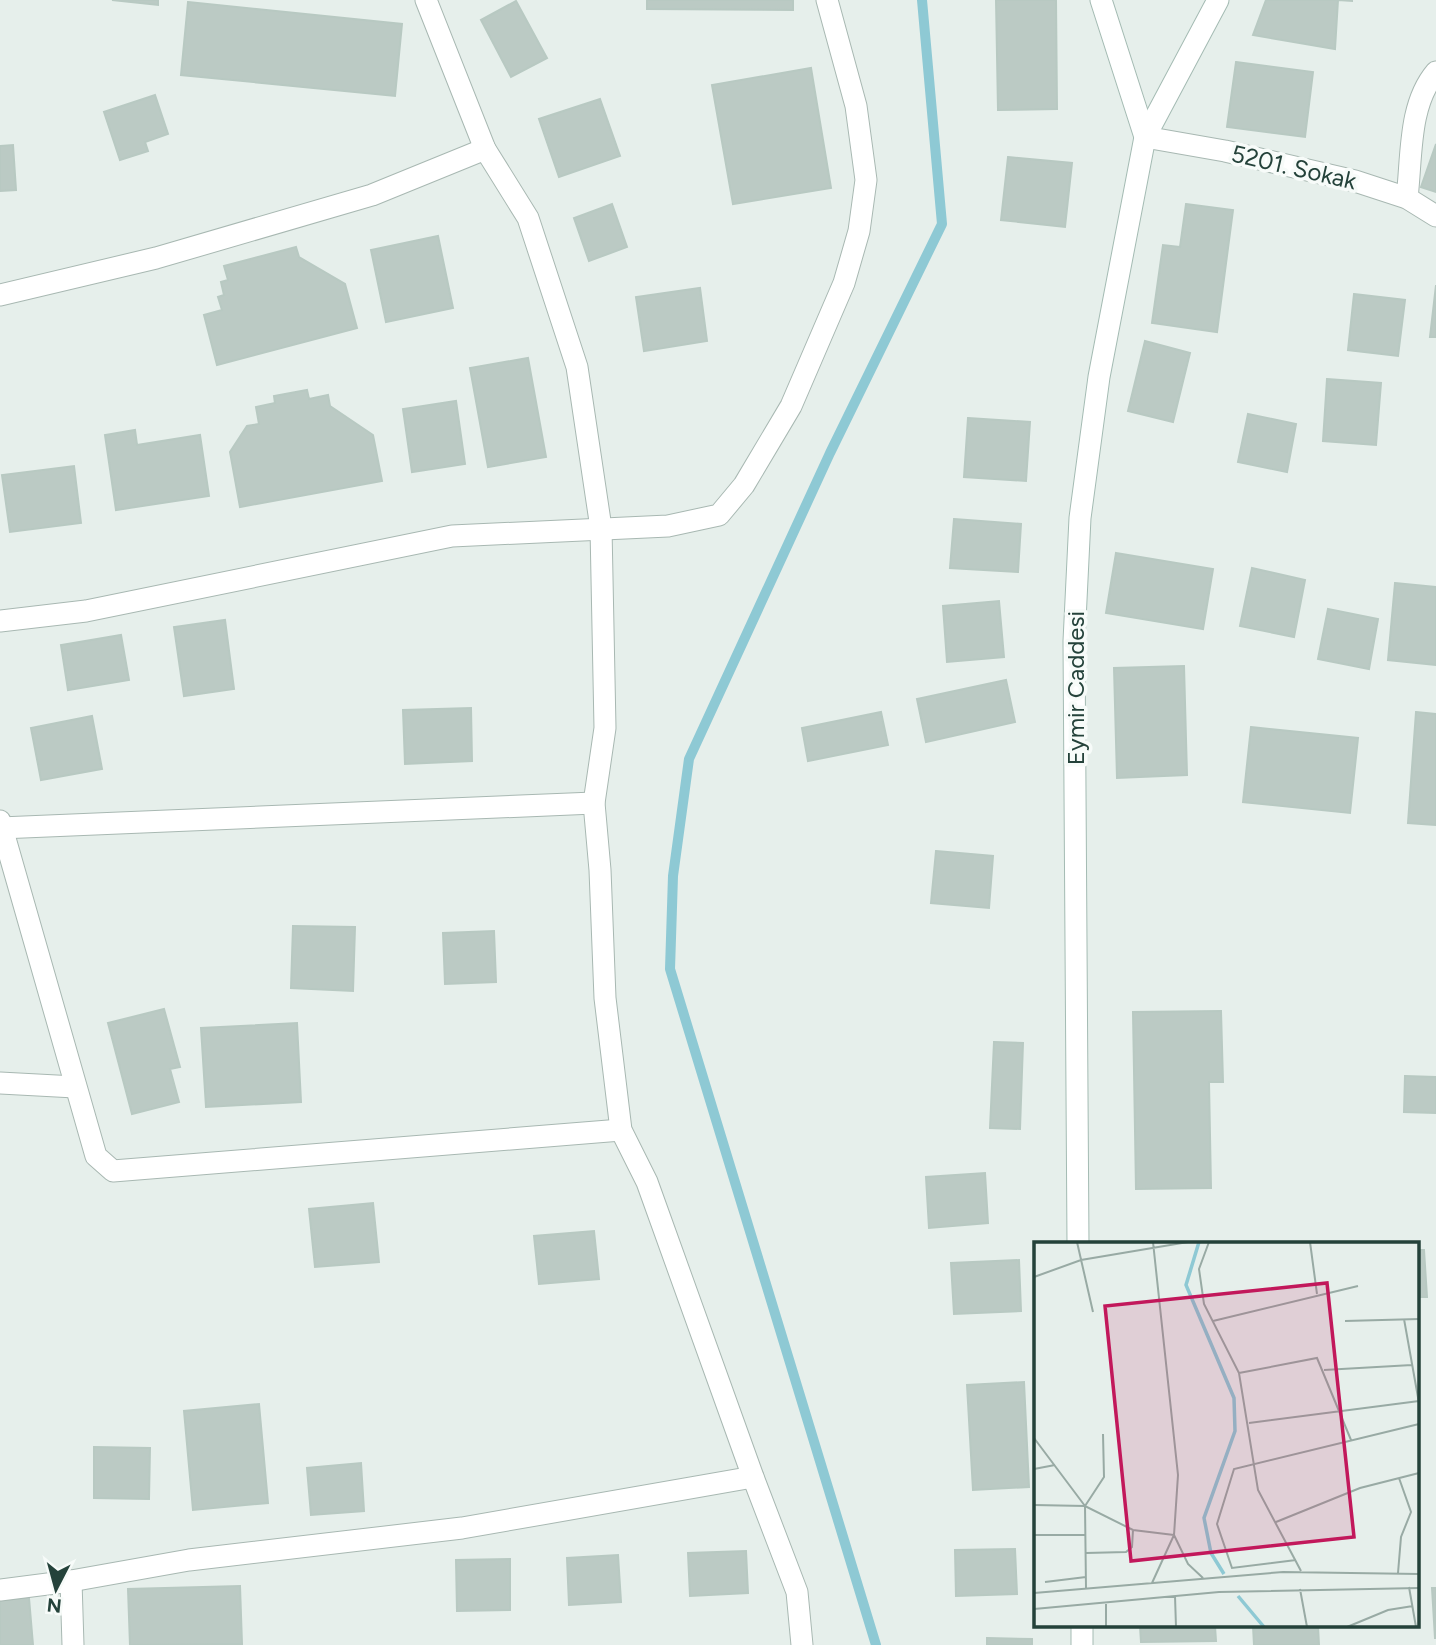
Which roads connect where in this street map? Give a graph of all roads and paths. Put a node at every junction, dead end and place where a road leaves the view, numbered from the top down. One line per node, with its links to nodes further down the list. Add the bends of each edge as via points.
1 (426, 0): 7 (street)
2 (827, 0): 11 (street, via 856,106 866,180 859,231 844,283 791,406 744,485 719,515 667,526)
3 (1101, 0): 6 (street, Eymir Caddesi)
4 (1218, 0): 6 (street, Eymir Caddesi)
5 (1436, 72): 8 (street, via 1424,86 1417,108)
6 (1145, 137): 8 (street, 5201. Sokak, via 1302,168); 18 (street, Eymir Caddesi, via 1099,377 1080,518 1074,641)
7 (485, 149): 10 (street, via 372,195 156,258); 11 (street, via 528,218 577,367)
8 (1407, 198): 9 (street, 5201. Sokak)
9 (1436, 216)
10 (0, 295)
11 (601, 528): 12 (street, via 452,536 86,611); 13 (street, via 605,728)
12 (0, 621)
13 (594, 803): 14 (street); 17 (street, via 605,998)
14 (1, 826): 16 (street)
15 (0, 1083): 16 (street)
16 (75, 1087): 17 (street, via 96,1156 113,1171)
17 (621, 1130): 19 (street, via 647,1182)
18 (1078, 1242)
19 (753, 1477): 20 (street, via 462,1528 189,1560); 23 (street, via 797,1592)
20 (71, 1581): 21 (street); 22 (street)
21 (0, 1590)
22 (73, 1645)
23 (802, 1645)

